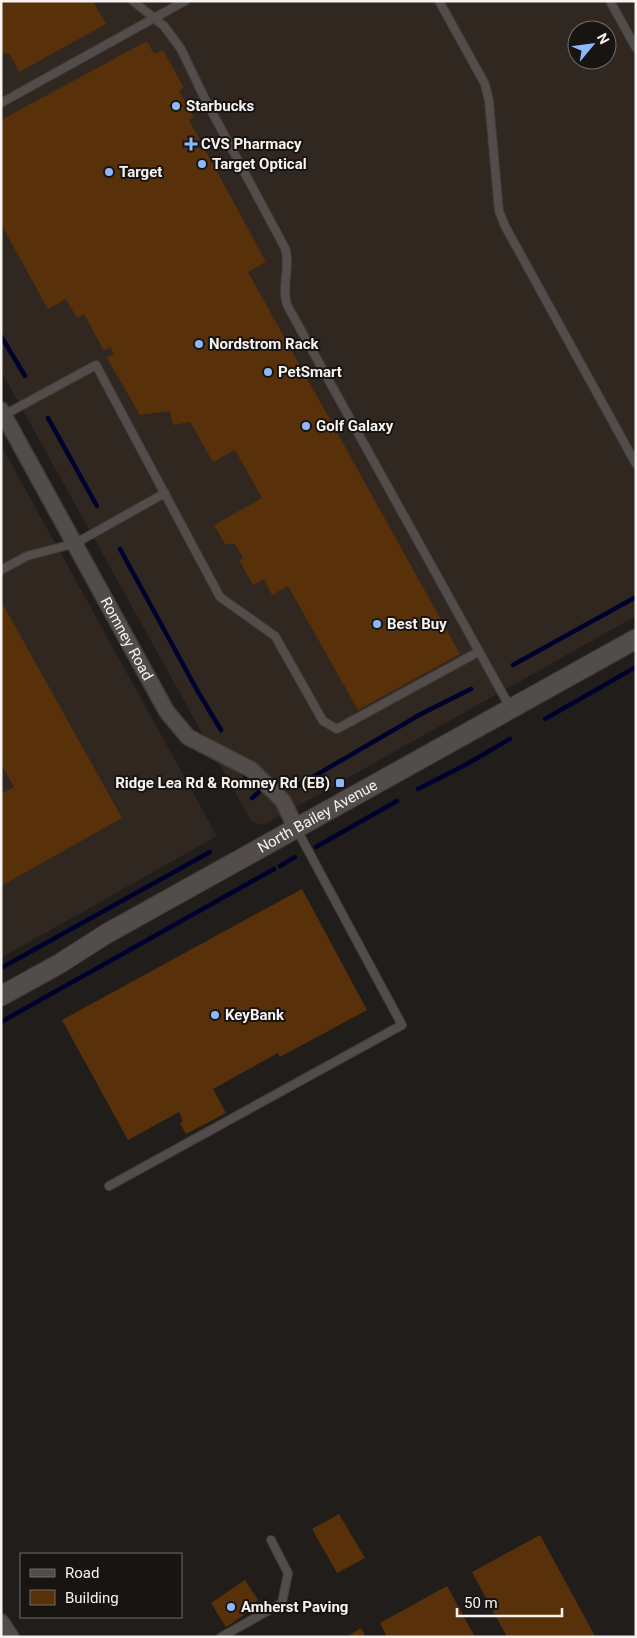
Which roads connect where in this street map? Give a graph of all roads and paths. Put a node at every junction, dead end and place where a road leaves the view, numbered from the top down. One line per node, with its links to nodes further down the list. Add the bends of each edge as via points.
1 (133, 1): 5 (lane)
2 (185, 1): 5 (lane)
3 (440, 1): 9 (lane, via 485,84 499,210 505,226)
4 (610, 1): 6 (lane)
5 (154, 18): 7 (lane); 14 (lane, via 182,49 205,99 285,248 288,258 284,298 287,305)
6 (636, 48)
7 (1, 103)
8 (3, 412): 10 (lane, via 96,365); 11 (street, Romney Road)
9 (636, 464)
10 (165, 493): 11 (lane); 14 (lane, via 220,597 275,636 323,721 337,729)
11 (76, 543): 12 (lane, via 27,556); 16 (street, Romney Road, via 167,712 188,738 252,770 283,801)
12 (1, 570)
13 (636, 639): 15 (street, North Bailey Avenue)
14 (478, 652): 15 (lane)
15 (511, 709): 16 (street, North Bailey Avenue)
16 (296, 828): 17 (street, North Bailey Avenue); 18 (lane, via 402,1025)
17 (1, 996)
18 (109, 1186)
19 (271, 1540): 22 (lane, via 288,1573 282,1603)
20 (1, 1622): 21 (street)
21 (11, 1637)
22 (221, 1637)

